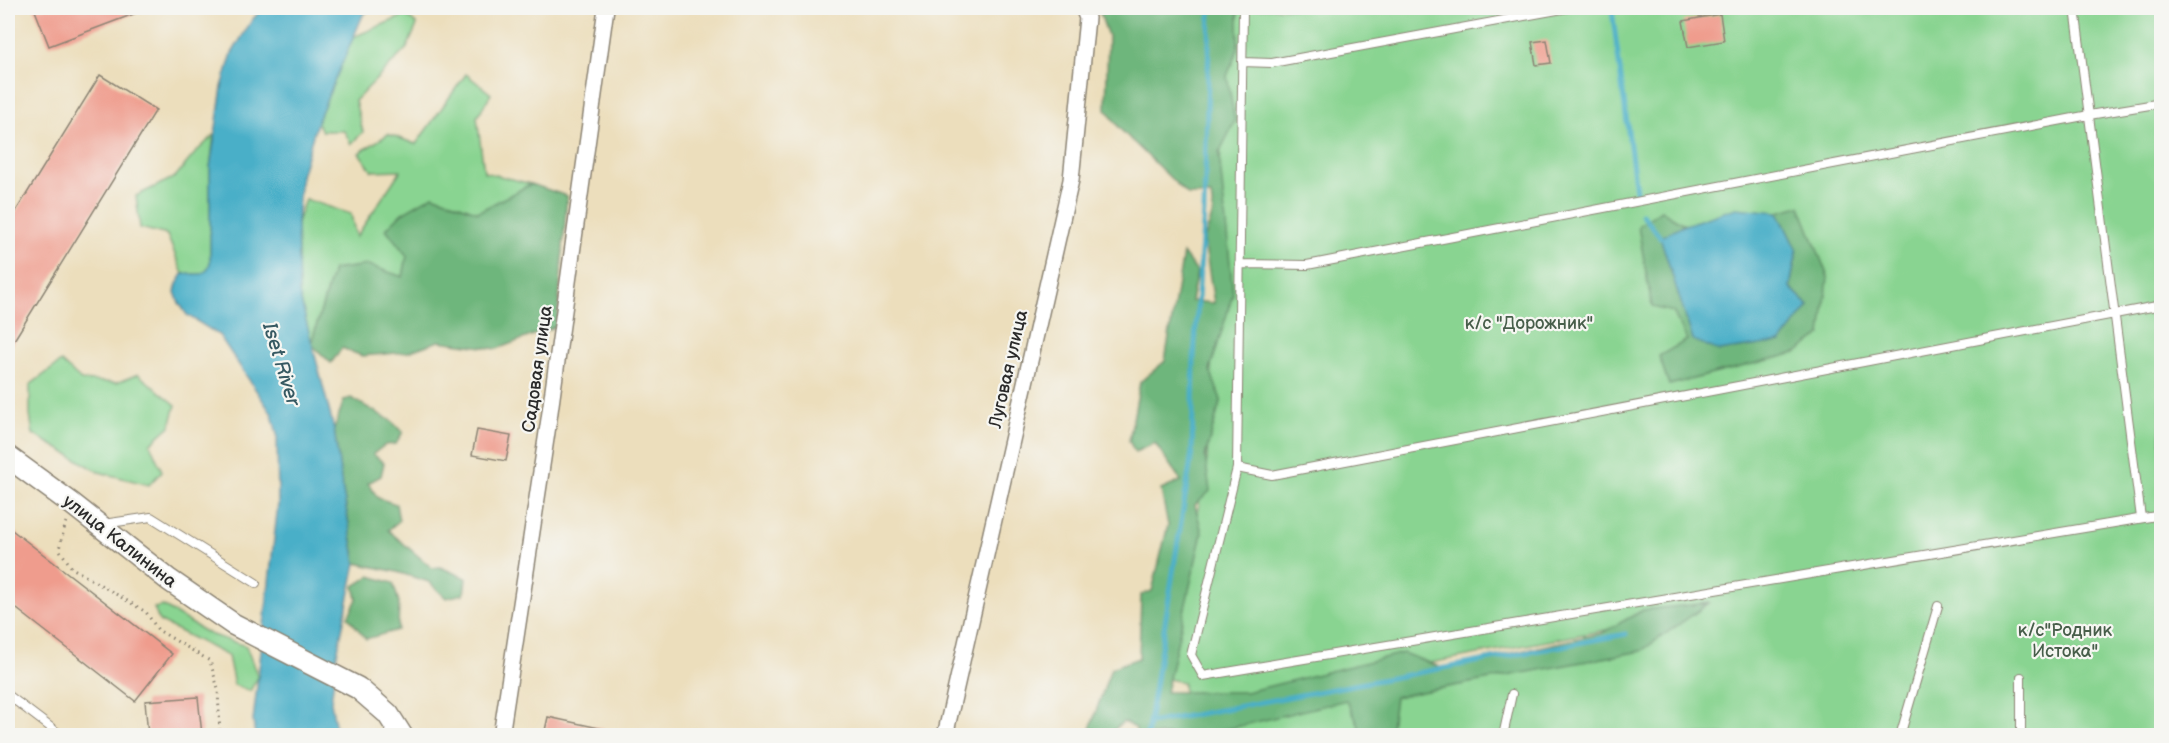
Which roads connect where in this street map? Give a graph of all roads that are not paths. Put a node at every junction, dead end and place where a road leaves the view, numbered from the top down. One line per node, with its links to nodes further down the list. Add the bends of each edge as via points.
1 (606, 8): 24 (street, Садовая улица)
2 (1083, 8): 25 (street, Луговая улица, via 1087,18 1071,180)
3 (1243, 8): 6 (lane)
4 (1568, 8): 6 (lane, via 1272,63)
5 (2075, 8): 8 (lane)
6 (1242, 62): 9 (lane)
7 (2162, 103): 8 (lane)
8 (2089, 115): 9 (lane, via 1307,265); 11 (lane)
9 (1239, 264): 13 (lane)
10 (2162, 305): 11 (lane)
11 (2114, 313): 13 (lane, via 1272,475); 15 (lane)
12 (8, 457): 16 (main road, улица Калинина)
13 (1237, 468): 15 (lane, via 1191,655 1203,676)
14 (2162, 515): 15 (lane)
15 (2141, 518)
16 (100, 525): 17 (lane, via 151,517); 23 (main road, улица Калинина, via 233,624 358,688 388,714)
17 (256, 583)
18 (1938, 606): 27 (lane)
19 (2021, 677): 28 (lane)
20 (1512, 694): 26 (lane)
21 (8, 695): 22 (lane)
22 (62, 735)
23 (402, 735)
24 (501, 735)
25 (945, 735)
26 (1503, 735)
27 (1900, 735)
28 (2021, 735)

